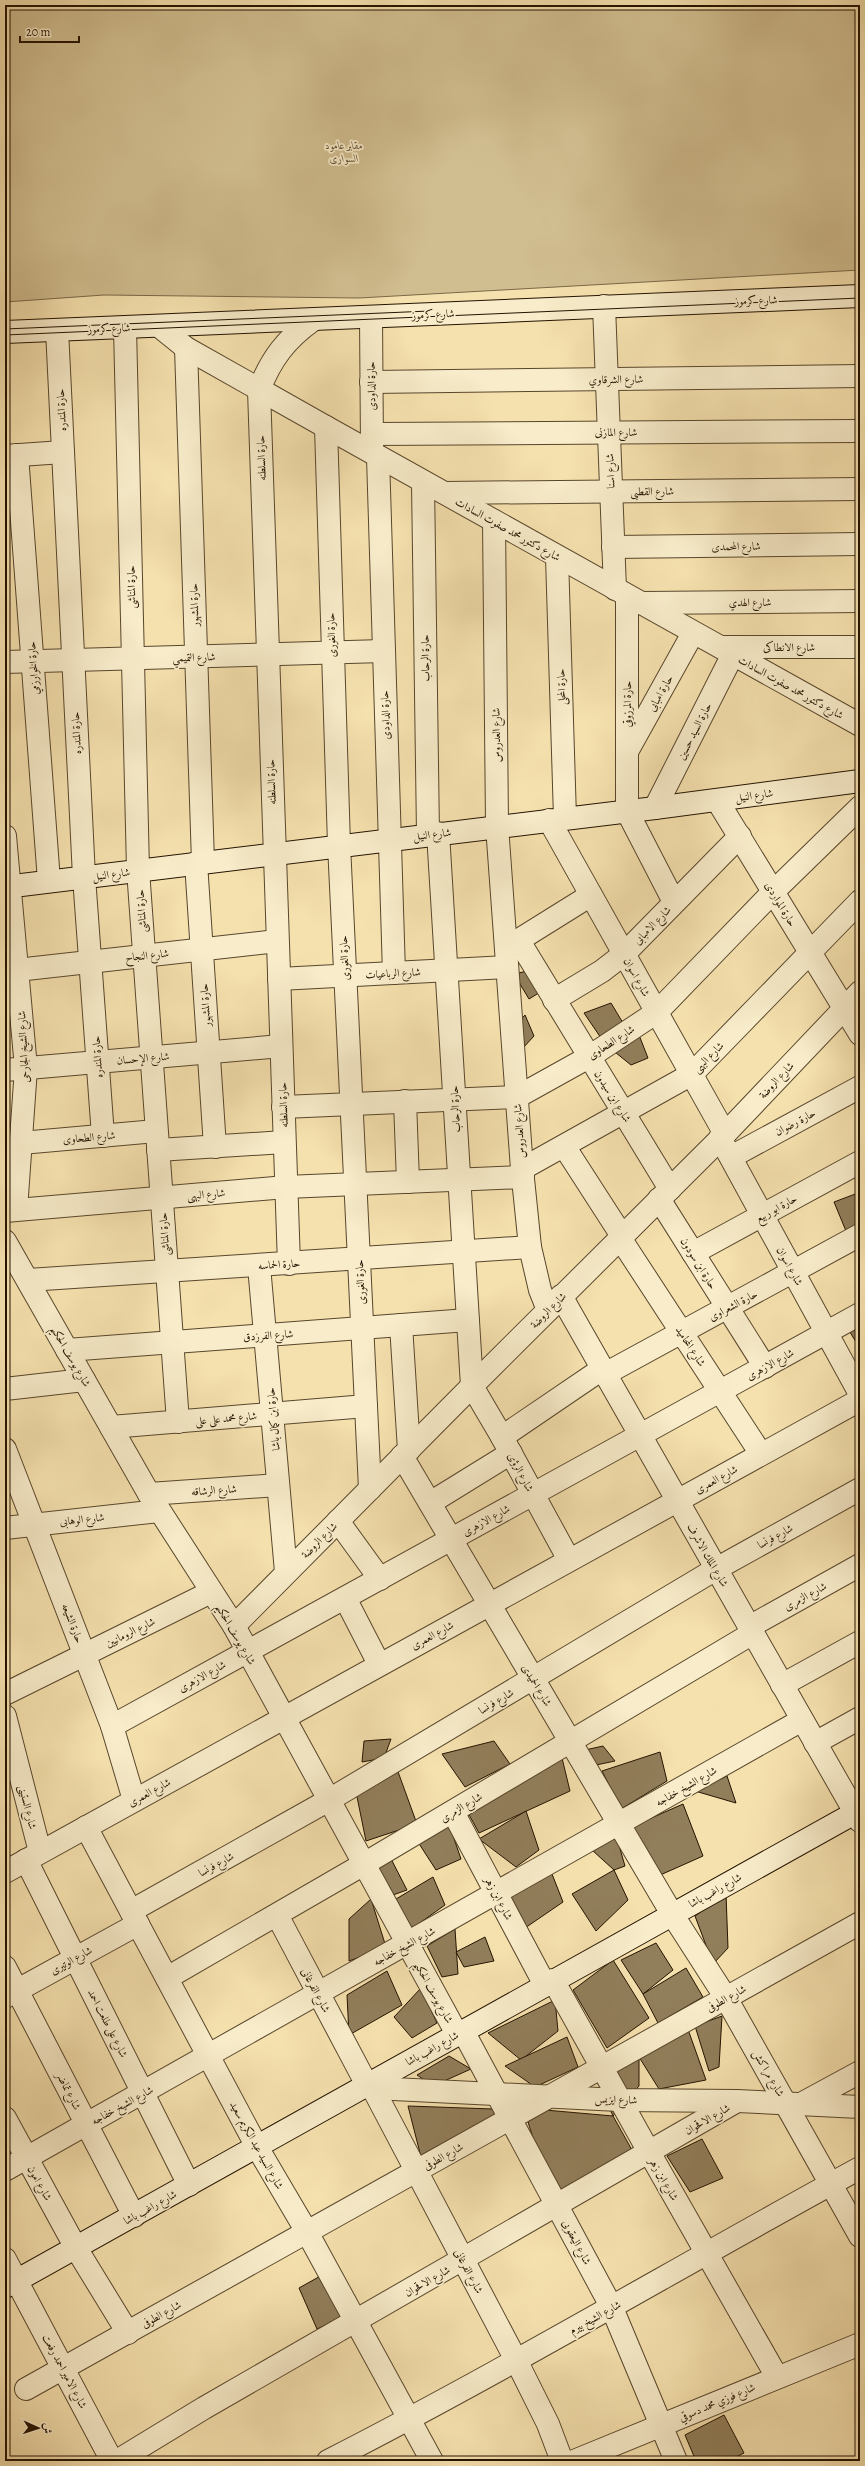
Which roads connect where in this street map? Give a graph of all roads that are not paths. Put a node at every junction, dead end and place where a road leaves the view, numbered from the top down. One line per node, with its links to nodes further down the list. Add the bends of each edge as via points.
1 (860, 296): 2 (street, شارع كرموز)
2 (604, 306): 3 (street, شارع كرموز); 11 (street, شارع اسنا)
3 (370, 317): 4 (street, شارع كرموز); 12 (street, حارة الداودى)
4 (313, 320): 5 (street, شارع كرموز); 13 (street, حارة السلطنه, via 294,333 279,349 267,368)
5 (160, 327): 6 (street, شارع كرموز); 9 (street, شارع دكتور محمد صفوت السادات)
6 (125, 328): 7 (street, شارع كرموز); 37 (street, حارة المناشى)
7 (57, 330): 8 (street, شارع كرموز); 18 (street, حارة المندره)
8 (5, 332)
9 (186, 348): 13 (street, شارع دكتور محمد صفوت السادات); 36 (street, حارة المشهور)
10 (860, 376): 11 (street, شارع الشرقاوي)
11 (607, 379): 12 (street, شارع الشرقاوي); 16 (street, شارع اسنا)
12 (371, 382): 17 (street, حارة الداودى)
13 (259, 390): 14 (street, شارع دكتور محمد صفوت السادات); 35 (street, حارة السلطنه)
14 (326, 428): 17 (street, شارع دكتور محمد صفوت السادات); 34 (street, حارة الغورى)
15 (860, 431): 16 (street, شارع المازنى)
16 (609, 432): 17 (street, شارع المازنى); 22 (street, شارع اسنا)
17 (374, 448): 20 (street, شارع دكتور محمد صفوت السادات); 33 (street, حارة الداودى)
18 (63, 452): 19 (street); 38 (street, حارة المندره)
19 (11, 455): 39 (street, حارة الخوارزمي)
20 (423, 482): 23 (street, شارع دكتور محمد صفوت السادات); 50 (street, حارة الرحاب)
21 (860, 489): 22 (street, شارع القطبى)
22 (611, 492): 23 (street, شارع القطبى); 26 (street, شارع اسنا)
23 (443, 494): 24 (street, شارع دكتور محمد صفوت السادات)
24 (494, 521): 27 (street, شارع دكتور محمد صفوت السادات); 49 (street, شارع العدروس)
25 (860, 544): 26 (street, شارع المحمدى)
26 (613, 547): 28 (street, شارع اسنا)
27 (557, 557): 28 (street, شارع دكتور محمد صفوت السادات); 48 (street, حارة المحلى)
28 (627, 596): 29 (street, شارع الهدي); 30 (street, شارع دكتور محمد صفوت السادات); 42 (street, حارة المرزوقي)
29 (860, 601)
30 (693, 633): 32 (street, شارع دكتور محمد صفوت السادات); 42 (street, حارة امبابى)
31 (860, 647): 32 (street, شارع الانطاكى)
32 (726, 650): 41 (street, شارع دكتور محمد صفوت السادات); 46 (street, حارة السيد حسين)
33 (383, 651): 34 (street, شارع التميمي); 53 (street, حارة الداودى)
34 (332, 653): 35 (street, شارع التميمي); 54 (street, حارة الغورى)
35 (267, 655): 36 (street, شارع التميمي); 55 (street, حارة السلطنه)
36 (196, 656): 37 (street, شارع التميمي); 56 (street, حارة المشهور)
37 (133, 658): 38 (street, شارع التميمي); 57 (street, حارة المناشى)
38 (72, 660): 39 (street, شارع التميمي); 58 (street, حارة المندره)
39 (32, 661): 40 (street, شارع التميمي); 59 (street, حارة الخوارزمي)
40 (5, 662)
41 (860, 725)
42 (626, 753): 47 (street, حارة المرزوقي)
43 (860, 781): 44 (street, شارع النيل)
44 (718, 800): 46 (street, شارع النيل); 52 (street, حارة المواردى)
45 (860, 807): 61 (street, شارع الطحاوى)
46 (655, 808): 47 (street, شارع النيل)
47 (626, 811): 48 (street, شارع النيل); 64 (street)
48 (557, 819): 49 (street, شارع النيل); 62 (street, شارع اسوان)
49 (497, 826): 50 (street, شارع النيل); 67 (street, شارع العدروس)
50 (433, 834): 53 (street, شارع النيل); 73 (street, حارة الرحاب)
51 (5, 836): 60 (street, شارع الشيخ الجارحى)
52 (740, 836): 61 (street, حارة المواردى); 64 (street, شارع الامبابى)
53 (389, 839): 54 (street, شارع النيل); 74 (street, حارة الداودى)
54 (339, 845): 55 (street, شارع النيل); 75 (street, حارة الغورى)
55 (274, 853): 56 (street, شارع النيل); 65 (street, حارة السلطنه)
56 (200, 862): 57 (street, شارع النيل); 66 (street, حارة المشهور)
57 (138, 870): 58 (street, شارع النيل); 70 (street, حارة المناشى)
58 (84, 878): 59 (street, شارع النيل); 71 (street, حارة المندره)
59 (49, 881): 60 (street, شارع النيل)
60 (7, 886): 72 (street, شارع الشيخ الجارحى)
61 (773, 892): 68 (street, حارة المواردى); 80 (street, شارع الطحاوى)
62 (591, 895): 67 (street); 69 (street, شارع اسوان)
63 (860, 901): 68 (street, شارع البهى)
64 (674, 902): 69 (street, شارع الامبابى)
65 (277, 941): 66 (street, شارع النجاح); 76 (street, حارة السلطنه)
66 (202, 949): 70 (street, شارع النجاح); 83 (street, حارة المشهور)
67 (511, 952): 73 (street, شارع الرباعيات); 78 (street, شارع ابن سيدون); 90 (street, شارع العدروس)
68 (810, 953): 79 (street, حارة المواردى); 88 (street, شارع البهى)
69 (624, 954): 78 (street, شارع الامبابى, via 602,971); 80 (street, شارع اسوان)
70 (144, 955): 71 (street, شارع النجاح); 84 (street, حارة المناشى)
71 (90, 961): 72 (street, شارع النجاح); 86 (street, حارة المندره)
72 (17, 970): 87 (street, شارع الشيخ الجارحى)
73 (447, 970): 74 (street, شارع الرباعيات); 91 (street, حارة الرحاب)
74 (394, 973): 75 (street, شارع الرباعيات)
75 (345, 976): 76 (street, شارع الرباعيات); 93 (street, حارة الغورى)
76 (279, 979): 82 (street, حارة السلطنه)
77 (860, 992): 79 (street, شارع الروضة)
78 (554, 1000): 85 (street, شارع ابن سيدون)
79 (844, 1009): 81 (street, حارة المواردى); 97 (street, شارع الروضة)
80 (657, 1012): 85 (street, شارع الطحاوى); 88 (street, شارع اسوان)
81 (860, 1034)
82 (281, 1046): 83 (street, شارع الإحسان); 94 (street, حارة السلطنه)
83 (208, 1052): 84 (street, شارع الإحسان); 102 (street, حارة المشهور)
84 (151, 1057): 86 (street, شارع الإحسان); 98 (street, حارة المناشى)
85 (589, 1057): 90 (street, شارع الطحاوى); 95 (street, شارع ابن سيدون)
86 (97, 1062): 87 (street, شارع الإحسان); 96 (street, حارة المندره)
87 (16, 1069): 100 (street, شارع الشيخ الجارحى)
88 (692, 1074): 95 (street, شارع البهى); 97 (street, شارع اسوان)
89 (860, 1087): 103 (street, حارة رضوان)
90 (517, 1097): 91 (street, شارع الطحاوى); 105 (street, شارع العدروس)
91 (454, 1099): 92 (street, شارع الطحاوى); 106 (street, حارة الرحاب)
92 (405, 1101): 93 (street, شارع الطحاوى); 107 (street)
93 (351, 1104): 94 (street, شارع الطحاوى); 108 (street, حارة الغورى)
94 (283, 1107): 99 (street, حارة السلطنه)
95 (624, 1113): 101 (street, شارع البهى); 110 (street, شارع ابن سيدون)
96 (103, 1136): 98 (street, شارع الطحاوى); 100 (street, شارع الطحاوى)
97 (723, 1136): 103 (street, شارع اسوان); 110 (street, شارع الروضة)
98 (157, 1141): 102 (street, شارع الطحاوى); 111 (street, حارة المناشى)
99 (284, 1142): 102 (street, شارع الطحاوى); 109 (street, حارة السلطنه)
100 (21, 1143): 112 (street, شارع الشيخ الجارحى)
101 (564, 1146): 105 (street, شارع البهى); 115 (street, شارع المحاميد)
102 (215, 1147)
103 (731, 1157): 113 (street, شارع اسوان)
104 (860, 1162): 113 (street, حارة ابو ربيع)
105 (522, 1173): 106 (street, شارع البهى); 117 (street, شارع العدروس)
106 (459, 1180): 107 (street, شارع البهى); 118 (street, حارة الرحاب)
107 (408, 1182): 108 (street, شارع البهى)
108 (355, 1185): 109 (street, شارع البهى); 120 (street, حارة الغورى)
109 (286, 1188): 111 (street, شارع البهى); 121 (street, حارة السلطنه)
110 (664, 1194): 115 (street, شارع الروضة); 119 (street, حارة ابن سودون)
111 (162, 1197): 112 (street, شارع البهى); 123 (street, حارة المناشى)
112 (11, 1210)
113 (763, 1215): 119 (street, حارة ابو ربيع); 124 (street, شارع اسوان)
114 (860, 1235): 124 (street, حارة الشعراوى)
115 (621, 1237): 126 (street, شارع الروضة); 132 (street, شارع المحاميد)
116 (5, 1241): 125 (street, شارع يوسف الحكيم)
117 (530, 1247): 118 (street, حارة الحماسه); 126 (street, شارع العدروس, via 540,1290)
118 (464, 1253): 120 (street, حارة الحماسه); 129 (street, حارة الرحاب)
119 (693, 1253): 127 (street, حارة ابن سودون)
120 (359, 1259): 121 (street, حارة الحماسه); 131 (street, حارة الغورى)
121 (289, 1264): 122 (street, حارة الحماسه)
122 (259, 1266): 123 (street, حارة الحماسه); 134 (street, حارة ابن كمال باشا)
123 (167, 1272): 125 (street, حارة الحماسه); 135 (street, حارة المناشى)
124 (794, 1272): 127 (street, حارة الشعراوى); 133 (street, شارع اسوان)
125 (28, 1280): 136 (street, شارع يوسف الحكيم)
126 (554, 1303): 138 (street, شارع الملك الاشرف); 140 (street, شارع الروضة)
127 (727, 1308): 132 (street, حارة الشعراوى); 137 (street, حارة ابن سودون)
128 (860, 1314): 133 (street, شارع الازهرى)
129 (468, 1320): 130 (street, شارع الفرزدق); 140 (street, حارة الرحاب)
130 (402, 1325): 131 (street, شارع الفرزدق); 152 (street)
131 (362, 1328): 134 (street, شارع الفرزدق); 145 (street, حارة الغورى)
132 (681, 1332): 138 (street, حارة الشعراوى); 142 (street, شارع المحاميد)
133 (827, 1333): 137 (street, شارع الازهرى); 143 (street, شارع اسوان)
134 (266, 1336): 135 (street, شارع الفرزدق); 146 (street, حارة ابن كمال باشا)
135 (172, 1342): 136 (street, شارع الفرزدق); 147 (street, حارة المناشى)
136 (67, 1350): 139 (street, شارع يوسف الحكيم)
137 (765, 1367): 142 (street, شارع الازهرى)
138 (604, 1371): 149 (street, شارع الملك الاشرف); 150 (street, حارة الشعراوى)
139 (84, 1380): 141 (street); 148 (street, شارع يوسف الحكيم)
140 (472, 1386): 150 (street, شارع الرؤى); 152 (street, شارع الروضة)
141 (5, 1389)
142 (720, 1392): 149 (street, شارع الازهرى); 153 (street, شارع المحاميد)
143 (860, 1394)
144 (860, 1400): 153 (street, شارع العمرى)
145 (366, 1406): 146 (street, شارع محمد على على); 155 (street, حارة الغورى)
146 (272, 1414): 147 (street, شارع محمد على على); 154 (street, حارة ابن كمال باشا)
147 (178, 1422): 148 (street, شارع محمد على على)
148 (111, 1427): 159 (street, شارع يوسف الحكيم)
149 (640, 1435): 157 (street, شارع الازهرى); 158 (street, شارع الملك الاشرف)
150 (507, 1445): 157 (street, شارع الرؤى); 160 (street, حارة الشعراوى)
151 (5, 1449): 162 (street, حارة الشيعه)
152 (405, 1453): 155 (street, شارع الروضة); 160 (street, شارع الحميدى)
153 (761, 1454): 158 (street, شارع العمرى)
154 (278, 1485): 159 (street, شارع الرشاقه); 168 (street, حارة ابن كمال باشا)
155 (370, 1489): 161 (street, شارع الروضة)
156 (860, 1489): 167 (street, شارع فرنسا)
157 (533, 1494): 164 (street, شارع الازهرى); 165 (street, شارع الرؤى)
158 (677, 1501): 165 (street, شارع العمرى); 167 (street, شارع الملك الاشرف)
159 (154, 1503): 162 (street, شارع الوهابى); 170 (street, شارع يوسف الحكيم)
160 (430, 1503): 164 (street, شارع الحميدى)
161 (338, 1521): 168 (street, شارع الروضة); 169 (street)
162 (34, 1524): 163 (street, شارع الوهابى); 177 (street, حارة الشيعه)
163 (5, 1528)
164 (451, 1540): 169 (street, شارع الازهرى); 172 (street, شارع الحميدى)
165 (568, 1560): 172 (street, شارع العمرى)
166 (860, 1566): 174 (street, شارع الزمرى)
167 (716, 1569): 174 (street, شارع الملك الاشرف); 179 (street, شارع فرنسا)
168 (286, 1572): 173 (street, شارع الروضة)
169 (380, 1578): 171 (street, شارع الازهرى)
170 (211, 1592): 173 (street, شارع يوسف الحكيم); 177 (street, شارع الرومانيين)
171 (345, 1598): 176 (street, شارع الازهرى); 178 (street)
172 (489, 1604): 178 (street, شارع العمرى); 179 (street, شارع الحميدى)
173 (234, 1626): 176 (street, شارع يوسف الحكيم)
174 (751, 1630): 180 (street, شارع الملك الاشرف); 187 (street, شارع الزمرى)
175 (860, 1642): 180 (street)
176 (247, 1652): 183 (street, شارع يوسف الحكيم); 186 (street, شارع الازهرى)
177 (85, 1654): 181 (street, شارع الرومانيين); 186 (street, حارة الشيعه)
178 (379, 1664): 183 (street, شارع العمرى)
179 (533, 1678): 187 (street, شارع الحميدى); 190 (street, شارع فرنسا)
180 (782, 1685): 185 (street, شارع الملك الاشرف)
181 (5, 1694)
182 (5, 1716): 195 (street, شارع الستينى)
183 (283, 1718): 189 (street, شارع العمرى); 190 (street, شارع يوسف الحكيم)
184 (860, 1718): 188 (street)
185 (802, 1720): 188 (street, شارع الملك الاشرف); 193 (street, شارع الشيخ خفاجه)
186 (112, 1726): 189 (street, حارة الشيعه)
187 (570, 1742): 191 (street, شارع الزمرى); 193 (street, شارع الحميدى)
188 (815, 1743): 192 (street, شارع الملك الاشرف)
189 (134, 1800): 194 (street, شارع العمرى)
190 (329, 1800): 196 (street, شارع يوسف الحكيم); 201 (street, شارع فرنسا)
191 (452, 1812): 196 (street, شارع الزمرى); 198 (street, شارع ابن زهر)
192 (858, 1815): 199 (street, شارع راغب باشا)
193 (619, 1824): 198 (street, شارع الشيخ خفاجه); 199 (street, شارع الحميدى)
194 (86, 1827): 195 (street, شارع العمرى); 201 (street, شارع السيد عبد الكريم سعيد)
195 (33, 1856): 197 (street, شارع العمرى); 204 (street, شارع على طلعت احمد)
196 (364, 1864): 200 (street, شارع الزمرى); 203 (street, شارع يوسف الحكيم)
197 (5, 1872)
198 (497, 1894): 203 (street, شارع الشيخ خفاجه); 207 (street, شارع ابن زهر)
199 (672, 1914): 207 (street, شارع راغب باشا); 210 (street, شارع مراكش)
200 (277, 1915): 206 (street, شارع الزمرى); 209 (street, شارع الفرغانى)
201 (135, 1918): 204 (street, شارع الوتيرى); 206 (street, شارع السيد عبد الكريم سعيد)
202 (860, 1923): 210 (street, شارع الطوفى)
203 (408, 1944): 209 (street, شارع الشيخ خفاجه); 211 (street, شارع يوسف الحكيم)
204 (75, 1958): 208 (street, شارع الوتيرى); 216 (street, شارع على طلعت احمد)
205 (5, 1967): 208 (street, شارع تماضر)
206 (167, 1978): 212 (street, شارع السيد عبد الكريم سعيد)
207 (549, 1982): 211 (street, شارع راغب باشا); 213 (street, شارع ابن زهر)
208 (11, 1994): 225 (street, شارع تماضر)
209 (318, 1995): 212 (street, شارع الشيخ خفاجه); 215 (street, شارع الفرغانى)
210 (726, 1998): 213 (street, شارع الطوفى); 221 (street, شارع مراكش)
211 (460, 2033): 215 (street, شارع راغب باشا); 217 (street, شارع اليعقوبى)
212 (209, 2056): 216 (street, شارع الشيخ خفاجه); 226 (street, شارع السيد عبد الكريم سعيد)
213 (602, 2068): 218 (street, شارع الطوفى); 219 (street, شارع ابن زهر)
214 (860, 2072): 221 (street)
215 (370, 2086): 217 (street, شارع ايزيس); 226 (street, شارع راغب باشا); 231 (street, شارع الفرغانى)
216 (143, 2093): 225 (street, شارع الشيخ خفاجه); 233 (street, شارع على طلعت احمد)
217 (498, 2093): 218 (street, شارع ايزيس); 224 (street, شارع اليعقوبى)
218 (551, 2096): 219 (street, شارع ايزيس); 224 (street, شارع الطوفى)
219 (620, 2100): 220 (street, شارع ايزيس); 227 (street, شارع ابن زهر)
220 (737, 2101): 221 (street, شارع ايزيس); 227 (street, شارع الاقحوان)
221 (794, 2104): 222 (street, شارع ايزيس); 232 (street, شارع مراكش)
222 (860, 2108)
223 (5, 2118): 228 (street, شارع امون)
224 (511, 2118): 231 (street, شارع الطوفى); 234 (street, شارع اليعقوبى)
225 (86, 2124): 228 (street, شارع الشيخ خفاجه); 235 (street, شارع تماضر)
226 (257, 2147): 233 (street, شارع راغب باشا); 236 (street, شارع السيد عبد الكريم سعيد)
227 (649, 2152): 234 (street, شارع الاقحوان); 239 (street, شارع ابن زهر)
228 (27, 2158): 230 (street, شارع الشيخ خفاجه); 238 (street, شارع امون)
229 (860, 2168): 232 (street, شارع الشيخ بيرم)
230 (5, 2170)
231 (417, 2171): 236 (street, شارع الطوفى); 241 (street, شارع الفرغانى)
232 (831, 2184): 237 (street, شارع مراكش); 239 (street, شارع الشيخ بيرم)
233 (188, 2185): 235 (street, شارع راغب باشا)
234 (557, 2206): 241 (street, شارع الاقحوان); 243 (street, شارع اليعقوبى)
235 (134, 2216): 238 (street, شارع راغب باشا)
236 (307, 2232): 244 (street, شارع السيد عبد الكريم سعيد); 245 (street, شارع الطوفى)
237 (860, 2236)
238 (76, 2248): 242 (street, شارع راغب باشا); 245 (street, شارع امون)
239 (707, 2254): 243 (street, شارع الشيخ بيرم); 249 (street, شارع ابن زهر)
240 (5, 2259): 242 (street, شارع الامير احمد رفعت)
241 (464, 2260): 244 (street, شارع الاقحوان); 247 (street, شارع الفرغانى)
242 (11, 2284): 248 (street, شارع الامير احمد رفعت)
243 (612, 2308): 247 (street, شارع الشيخ بيرم); 252 (street, شارع اليعقوبى)
244 (355, 2322): 251 (street, شارع السيد عبد الكريم سعيد); 255 (street, شارع الاقحوان)
245 (128, 2333): 248 (street, شارع الطوفى)
246 (860, 2344): 249 (street, شارع فوزي محمد دسوقي)
247 (516, 2360): 251 (street, شارع الشيخ بيرم); 257 (street, شارع الفرغانى, via 548,2424)
248 (63, 2369): 250 (street, شارع الطوفى); 254 (street, شارع الامير احمد رفعت)
249 (777, 2377): 252 (street, شارع فوزي محمد دسوقي)
250 (26, 2389)
251 (409, 2420): 253 (street, شارع الشيخ بيرم); 256 (street, شارع السيد عبد الكريم سعيد)
252 (661, 2425): 258 (street, شارع فوزي محمد دسوقي); 259 (street, شارع اليعقوبى)
253 (340, 2458)
254 (112, 2461)
255 (117, 2461)
256 (432, 2461)
257 (562, 2461)
258 (574, 2461)
259 (676, 2461)

